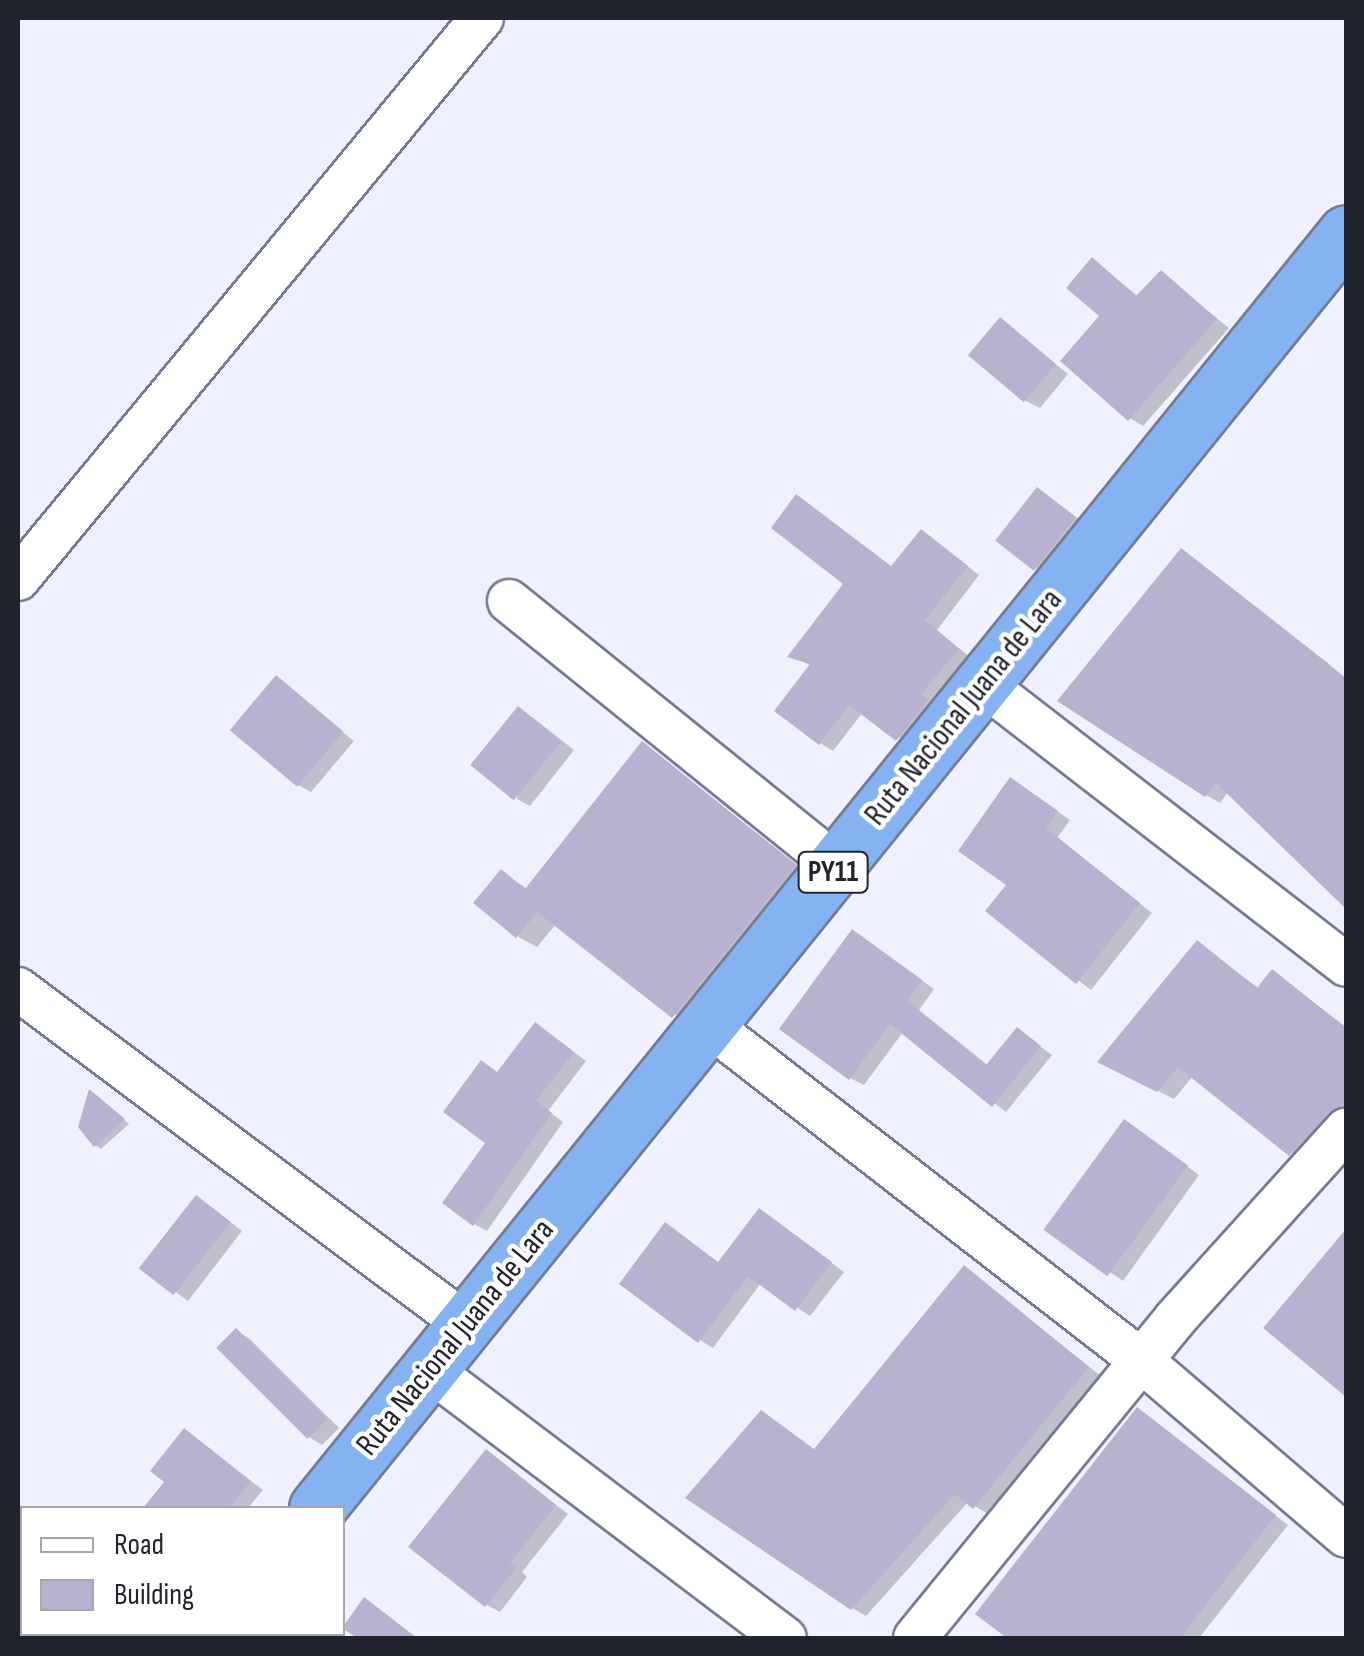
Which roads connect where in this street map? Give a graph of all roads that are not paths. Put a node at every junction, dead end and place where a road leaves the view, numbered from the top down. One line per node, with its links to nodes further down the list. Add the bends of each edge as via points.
1 (482, 18): 3 (street)
2 (1346, 233): 5 (highway, Ruta Nacional Juana de Lara / PY11)
3 (18, 579)
4 (509, 601): 6 (street)
5 (982, 684): 6 (highway, Ruta Nacional Juana de Lara / PY11); 7 (street)
6 (838, 866): 9 (highway, Ruta Nacional Juana de Lara / PY11)
7 (1346, 965)
8 (18, 989): 11 (street)
9 (710, 1026): 11 (highway, Ruta Nacional Juana de Lara / PY11); 12 (street)
10 (1346, 1130): 12 (street)
11 (467, 1325): 13 (highway, Ruta Nacional Juana de Lara / PY11)
12 (1144, 1362): 15 (street); 17 (street)
13 (430, 1370): 14 (highway, Ruta Nacional Juana de Lara / PY11); 16 (street)
14 (319, 1506)
15 (1346, 1536)
16 (785, 1638)
17 (914, 1638)

